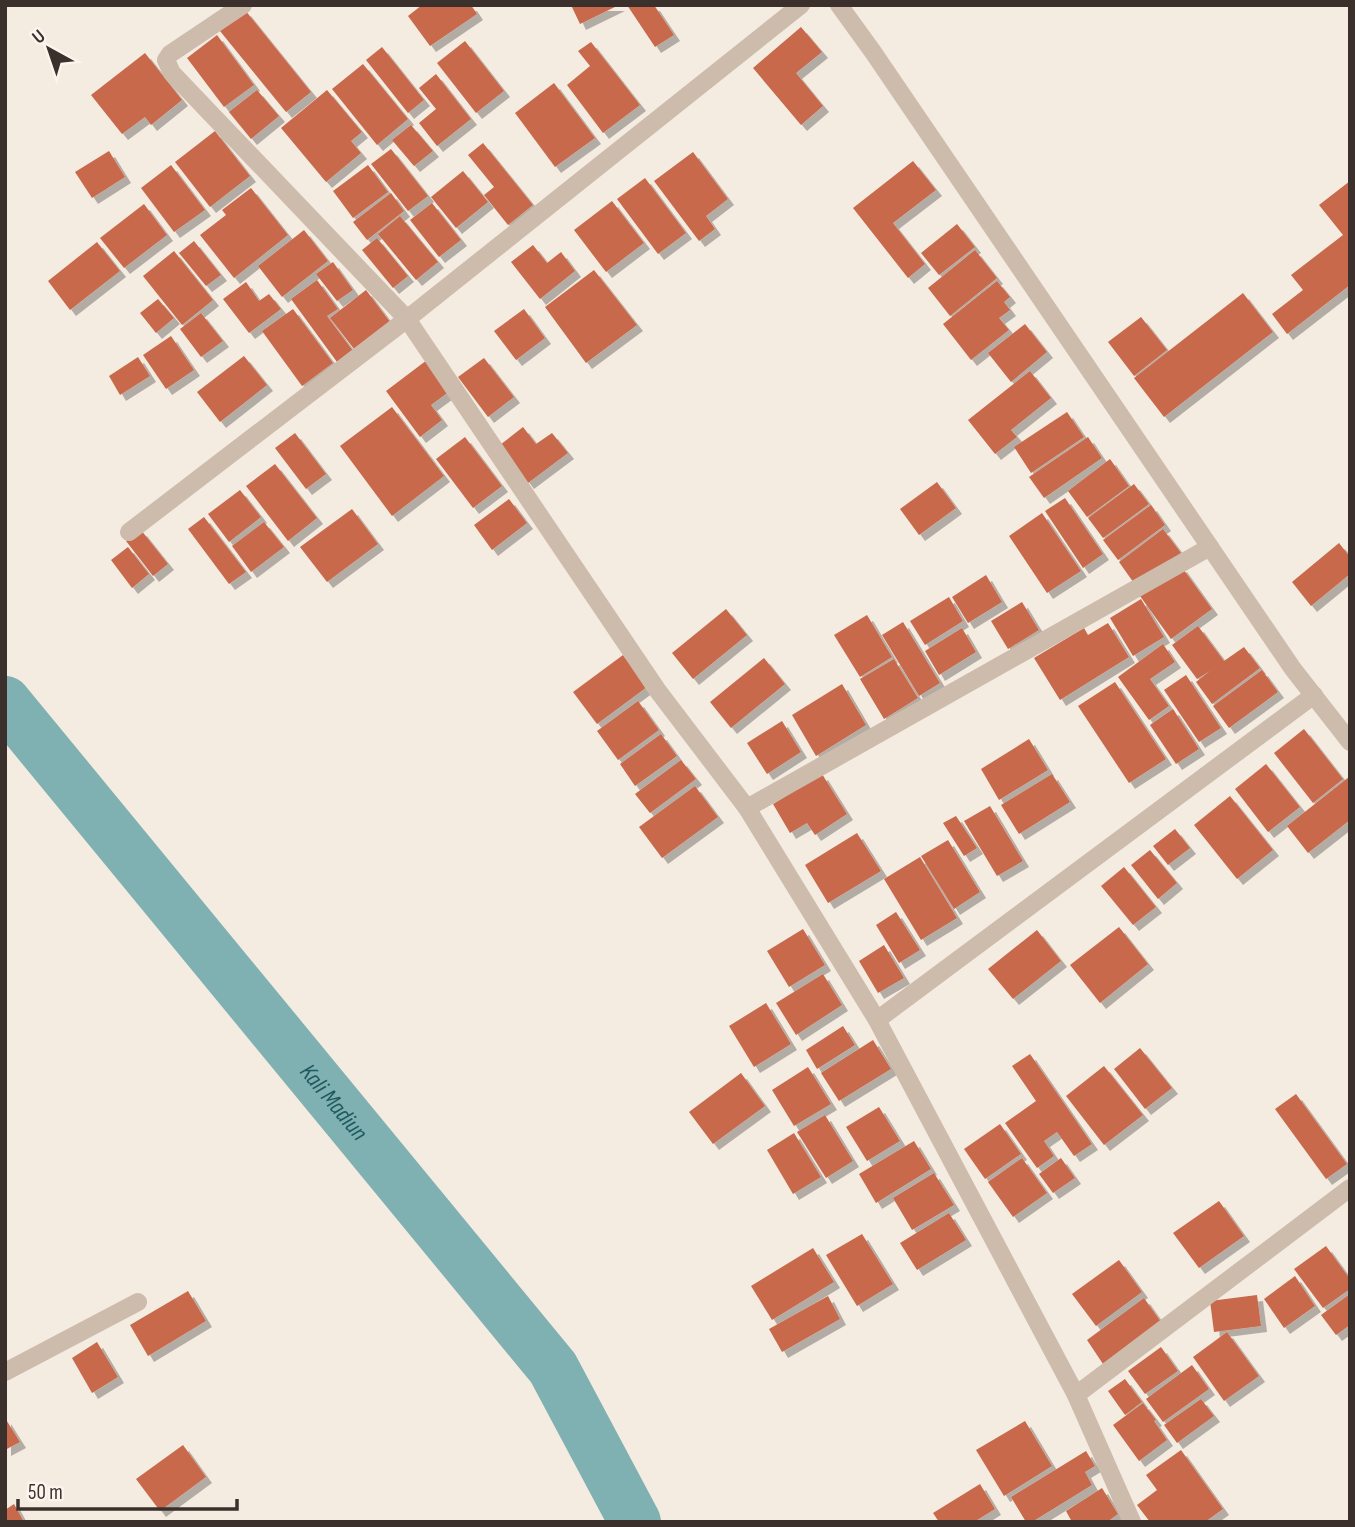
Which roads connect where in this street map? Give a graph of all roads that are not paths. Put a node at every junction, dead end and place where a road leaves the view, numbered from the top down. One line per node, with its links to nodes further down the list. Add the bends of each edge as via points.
1 (243, 5): 4 (street, via 170,54 166,60 172,73)
2 (801, 5): 4 (street)
3 (839, 5): 6 (street)
4 (407, 319): 5 (street); 9 (street, via 658,691)
5 (130, 532)
6 (1210, 547): 7 (street); 9 (street)
7 (1314, 695): 8 (street); 10 (street)
8 (1350, 742)
9 (747, 808): 10 (street)
10 (877, 1020): 14 (street)
11 (1350, 1188): 14 (street)
12 (138, 1302): 13 (street)
13 (5, 1372)
14 (1076, 1395): 15 (street)
15 (1132, 1522)

